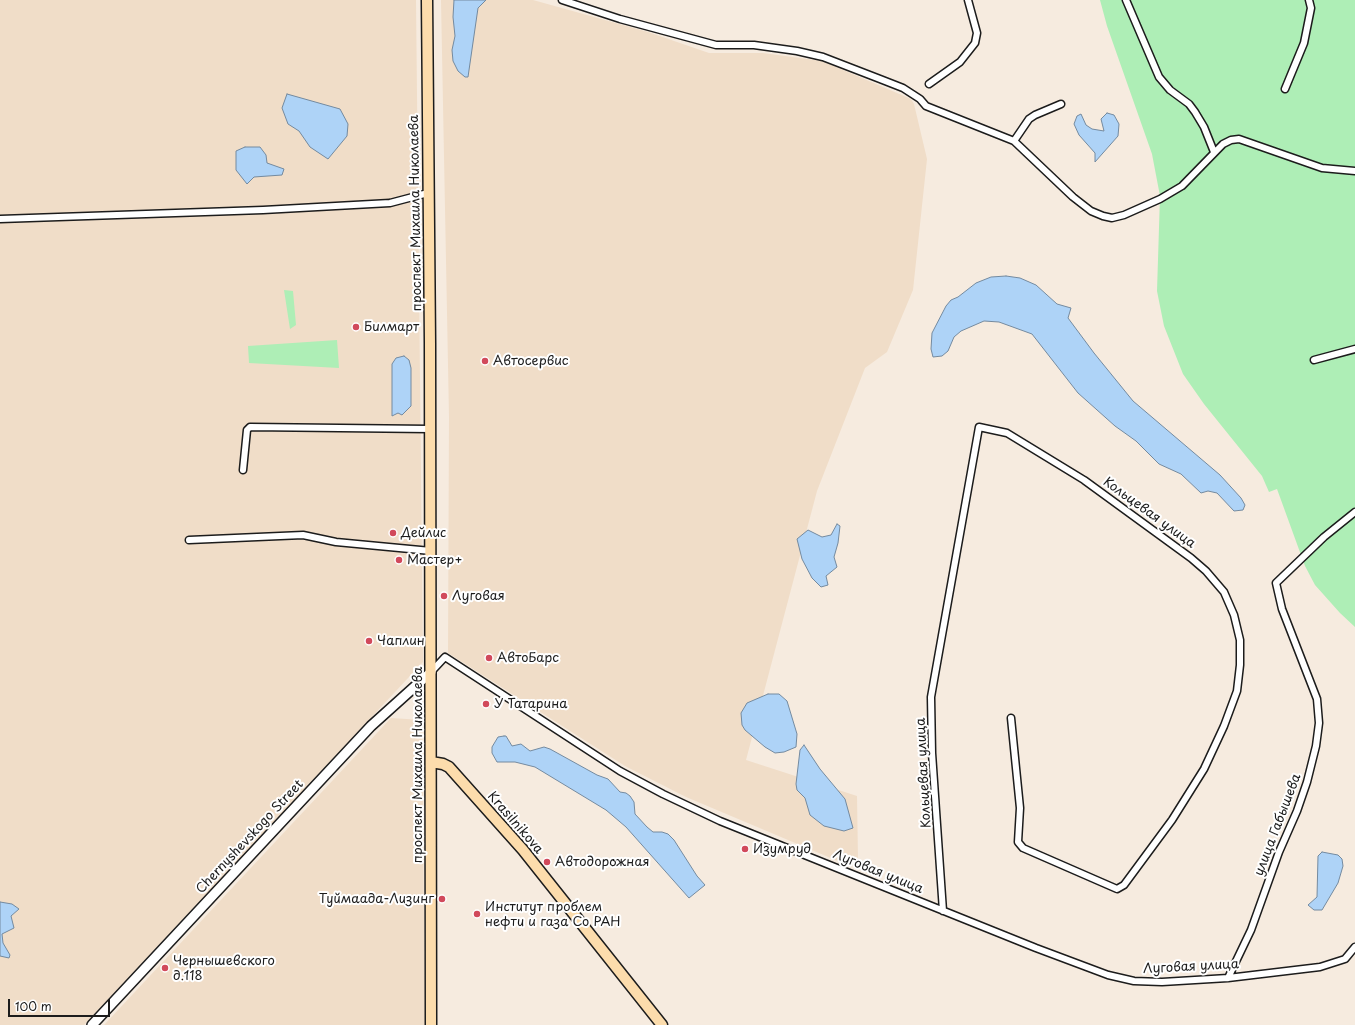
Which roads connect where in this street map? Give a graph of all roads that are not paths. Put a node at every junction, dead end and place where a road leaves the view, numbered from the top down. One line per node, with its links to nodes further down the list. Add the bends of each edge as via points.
1 (427, 0): 12 (main road, проспект Михаила Николаева)
2 (562, 0): 9 (street, via 716,45 754,45 823,57 902,88 926,106)
3 (968, 0): 6 (street, via 977,33 975,43 960,62)
4 (1126, 0): 10 (street, via 1159,77 1195,112)
5 (1309, 0): 7 (street, via 1312,8 1304,43)
6 (929, 84)
7 (1285, 88)
8 (1061, 104): 9 (street, via 1035,115)
9 (1014, 141): 10 (street, via 1090,211 1112,218 1146,206 1182,186 1203,167)
10 (1214, 152): 11 (street, via 1223,144 1239,138 1322,168)
11 (1355, 171)
12 (428, 193): 13 (street, via 382,203); 16 (main road, проспект Михаила Николаева)
13 (0, 219)
14 (1355, 349): 15 (street)
15 (1314, 360)
16 (430, 429): 17 (street, via 250,427 247,430); 20 (main road, проспект Михаила Николаева)
17 (243, 470)
18 (1355, 512): 26 (street, улица Габышева, via 1324,537 1276,583 1282,609 1317,699 1319,723 1316,746 1297,811 1279,852 1251,930)
19 (189, 540): 20 (street, via 303,535 336,542)
20 (431, 551): 21 (main road, проспект Михаила Николаева)
21 (431, 672): 23 (main road, проспект Михаила Николаева); 24 (street, Луговая улица, via 445,657 620,771 663,794 720,821); 27 (main road, Chernyshevskogo Street, via 371,726)
22 (1011, 718): 24 (street, Кольцевая улица, via 1020,808 1018,842 1022,848 1118,889 1124,886 1172,820 1204,769 1237,691 1240,640 1234,615 1224,592 1191,558 1084,480 1007,433 979,427 931,697 932,753)
23 (431, 762): 28 (main road, проспект Михаила Николаева); 29 (main road, Krasilnikova, via 448,767 518,845)
24 (944, 911): 26 (street, Луговая улица, via 1108,975 1134,981 1162,982)
25 (1355, 947): 26 (street, Луговая улица, via 1345,959 1320,967)
26 (1228, 978)
27 (92, 1025)
28 (431, 1025)
29 (662, 1025)

